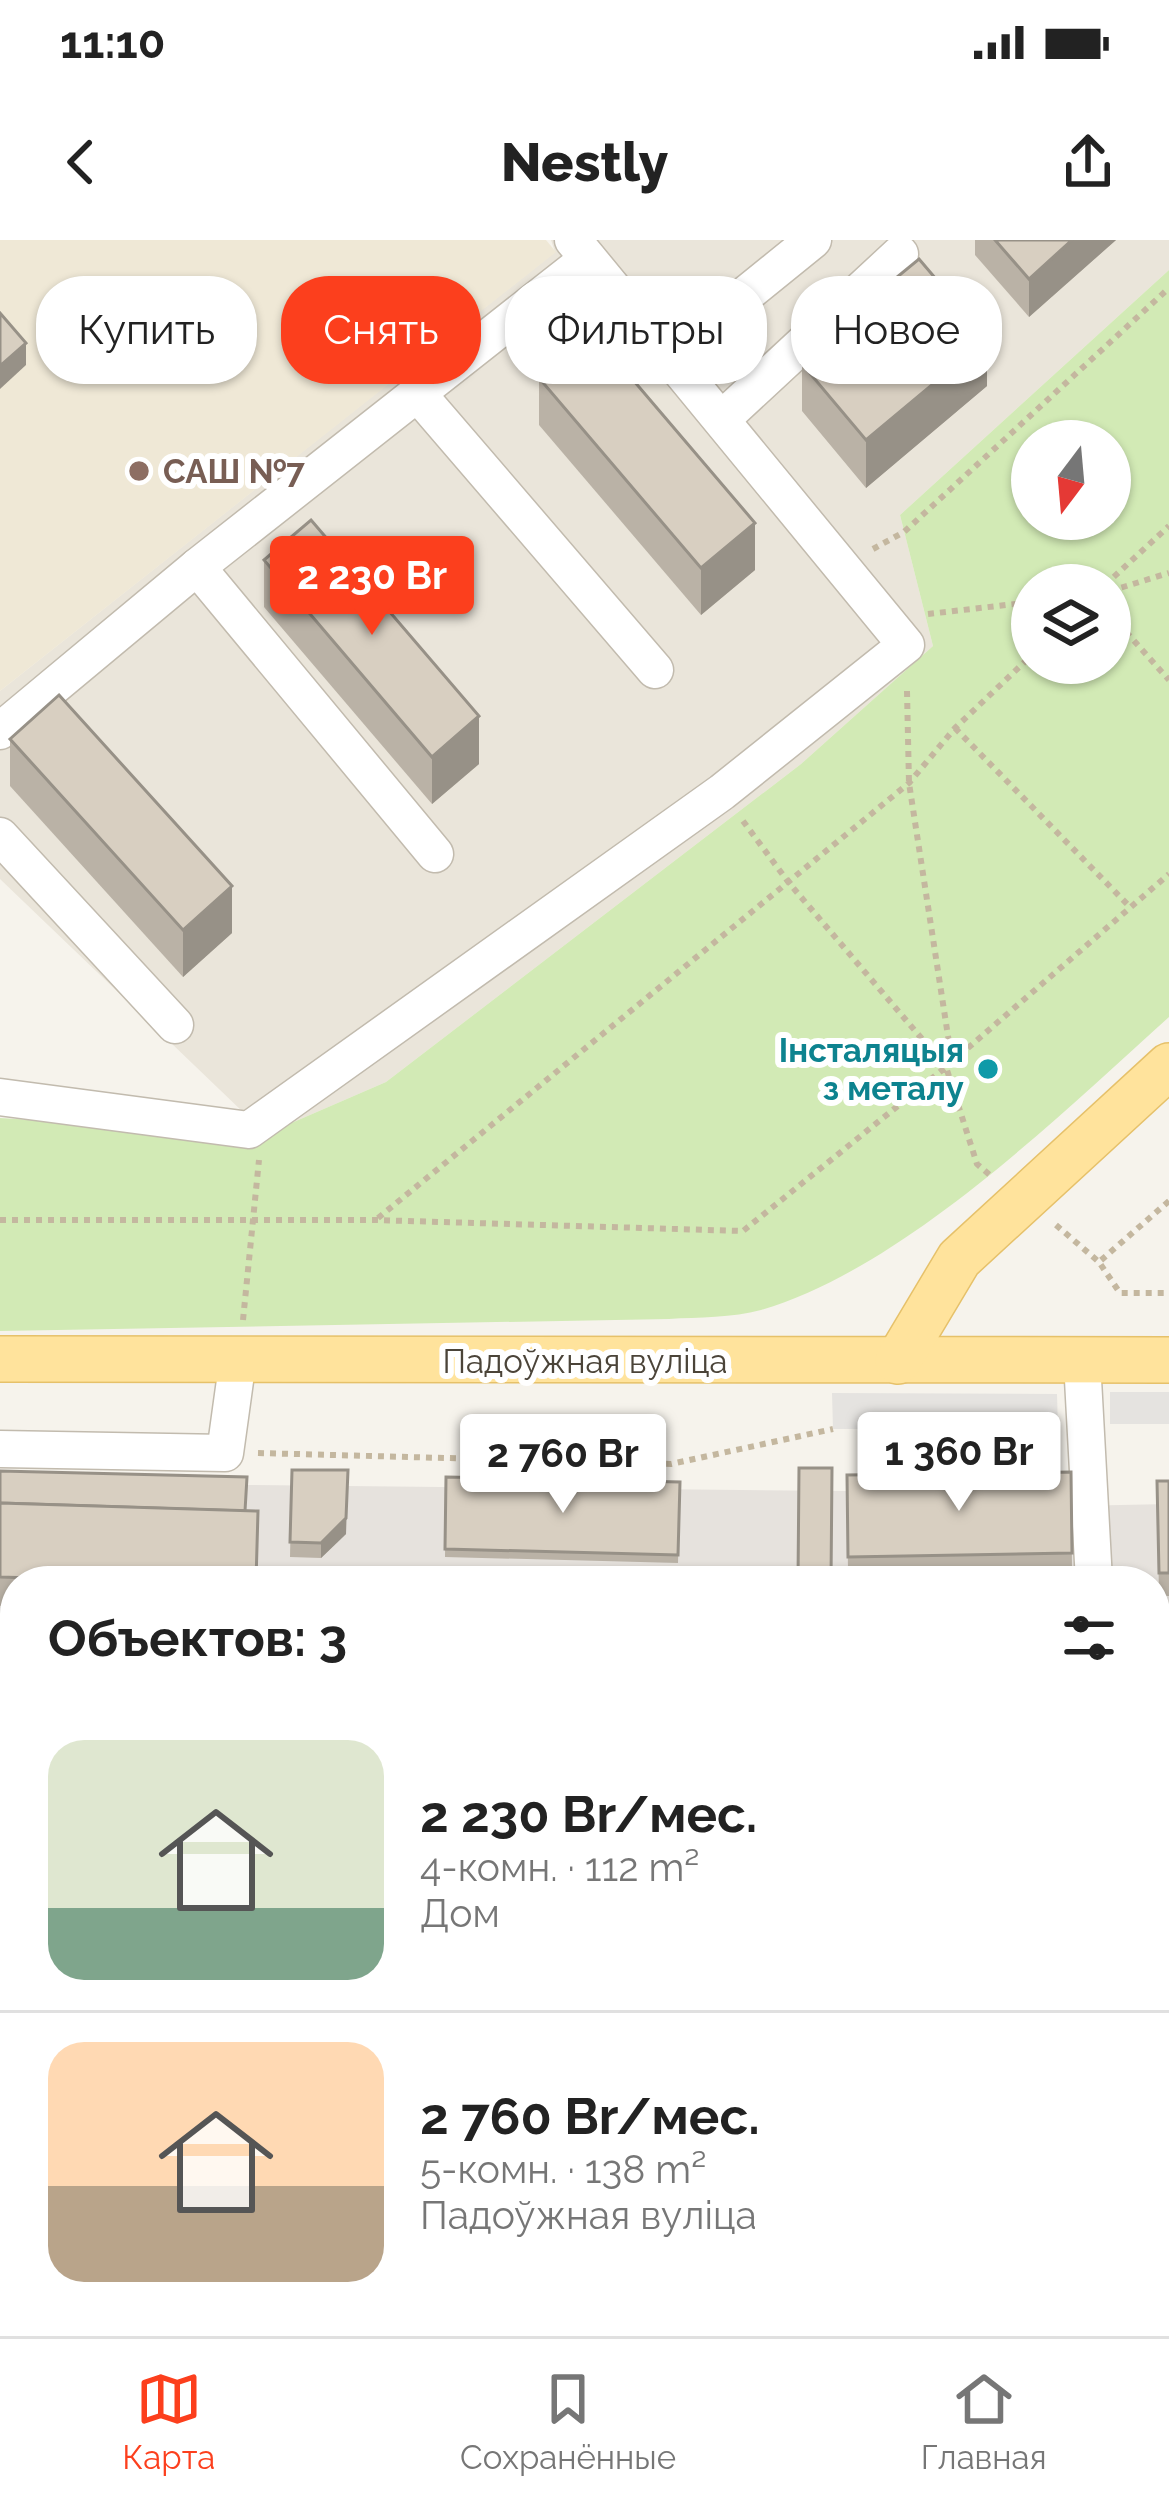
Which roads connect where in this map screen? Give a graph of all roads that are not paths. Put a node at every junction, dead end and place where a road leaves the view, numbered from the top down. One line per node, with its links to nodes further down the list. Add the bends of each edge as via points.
1 (813, 240): 5 (lane)
2 (580, 250): 4 (lane); 7 (lane)
3 (899, 254): 8 (lane)
4 (603, 276)
5 (767, 277)
6 (694, 384): 8 (lane)
7 (417, 393): 9 (lane); 10 (lane)
8 (722, 418): 16 (lane, via 843,564 915,630 722,792 249,1130)
9 (197, 567): 11 (lane); 13 (lane)
10 (655, 670)
11 (0, 731)
12 (0, 836): 14 (lane)
13 (435, 854)
14 (176, 1025)
15 (1169, 1066): 20 (main road, via 959,1259)
16 (0, 1097)
17 (0, 1359): 18 (main road, Падоўжная вуліца)
18 (238, 1359): 20 (main road, Падоўжная вуліца); 22 (lane, via 225,1453)
19 (1169, 1360): 21 (main road, Падоўжная вуліца)
20 (898, 1361): 21 (main road, Падоўжная вуліца)
21 (1082, 1361): 23 (lane)
22 (0, 1449)
23 (1093, 1566)

